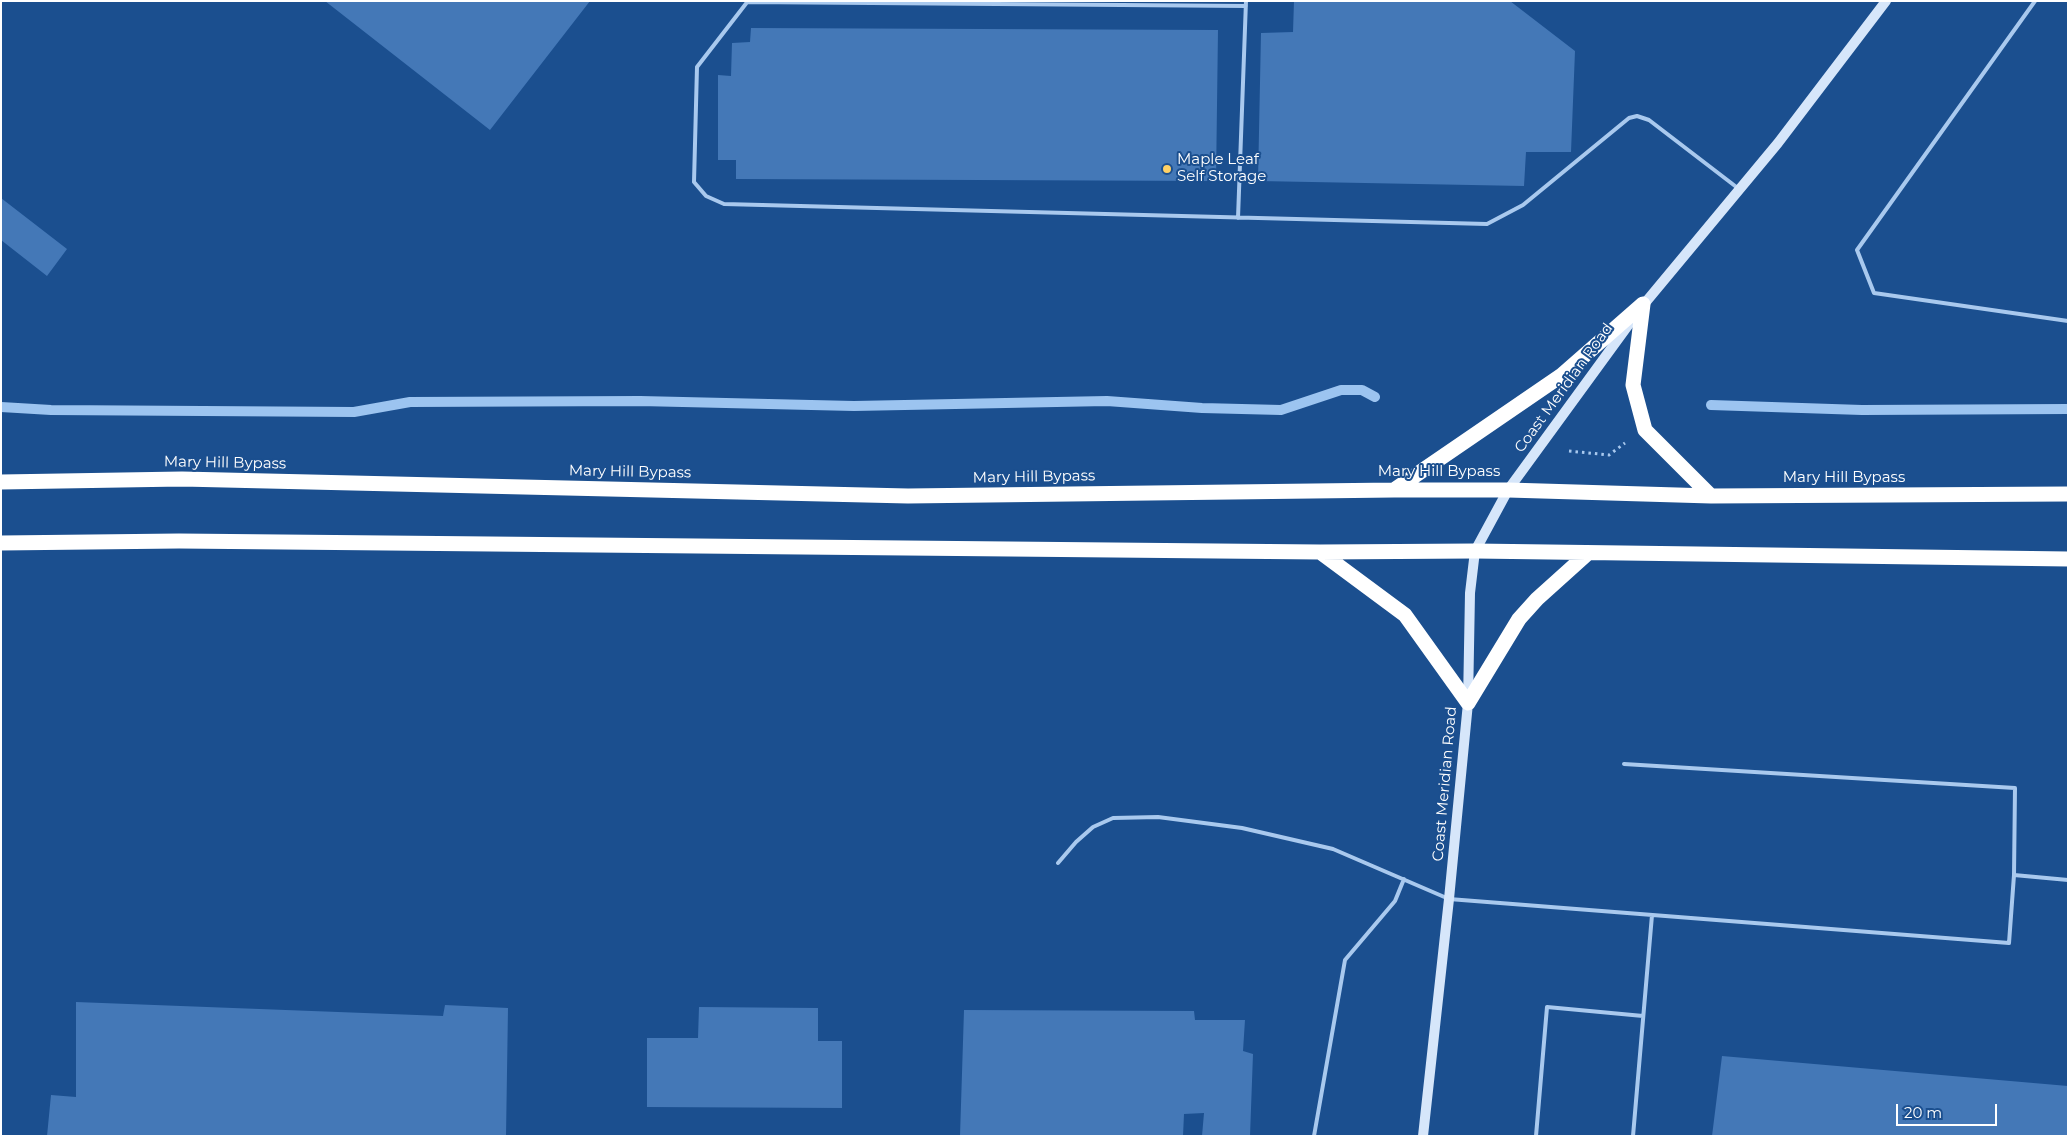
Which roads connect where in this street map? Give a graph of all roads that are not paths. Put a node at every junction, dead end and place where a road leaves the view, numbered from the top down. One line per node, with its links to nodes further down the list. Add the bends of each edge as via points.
1 (1886, 1): 5 (street, Coast Meridian Road)
2 (2035, 1): 8 (lane, via 1857,250 1874,293)
3 (747, 2): 4 (lane); 6 (lane, via 697,67 694,182 706,196 724,204)
4 (1246, 4): 6 (lane)
5 (1739, 189): 6 (lane, via 1649,120 1637,116 1628,118 1523,205 1487,224); 7 (street, Coast Meridian Road)
6 (1238, 218)
7 (1643, 304): 10 (highway, via 1562,375); 11 (street, Coast Meridian Road); 13 (highway, via 1633,386 1645,430)
8 (2068, 321)
9 (1, 482): 10 (highway, Mary Hill Bypass, via 182,479 908,496)
10 (1394, 490): 11 (highway, Mary Hill Bypass)
11 (1508, 490): 13 (highway, Mary Hill Bypass); 15 (street, Coast Meridian Road)
12 (2068, 494): 13 (highway, Mary Hill Bypass)
13 (1711, 496)
14 (1, 543): 16 (highway, via 179,541)
15 (1475, 551): 16 (highway); 17 (highway); 19 (street, Coast Meridian Road, via 1470,592)
16 (1320, 552): 19 (highway, via 1405,615)
17 (1587, 554): 18 (highway); 19 (highway, via 1519,619)
18 (2068, 559)
19 (1468, 703): 25 (street, Coast Meridian Road)
20 (1624, 764): 22 (lane, via 2015,788)
21 (1058, 863): 23 (lane, via 1087,832 1106,821 1158,817 1242,828 1333,849)
22 (2014, 875): 24 (lane); 26 (lane, via 2009,942)
23 (1404, 879): 25 (lane); 28 (lane, via 1395,901 1345,960)
24 (2068, 880)
25 (1449, 899): 26 (lane); 29 (street, Coast Meridian Road)
26 (1652, 915): 27 (lane)
27 (1643, 1016): 30 (lane, via 1547,1007); 31 (lane)
28 (1314, 1136)
29 (1423, 1136)
30 (1536, 1136)
31 (1632, 1136)

